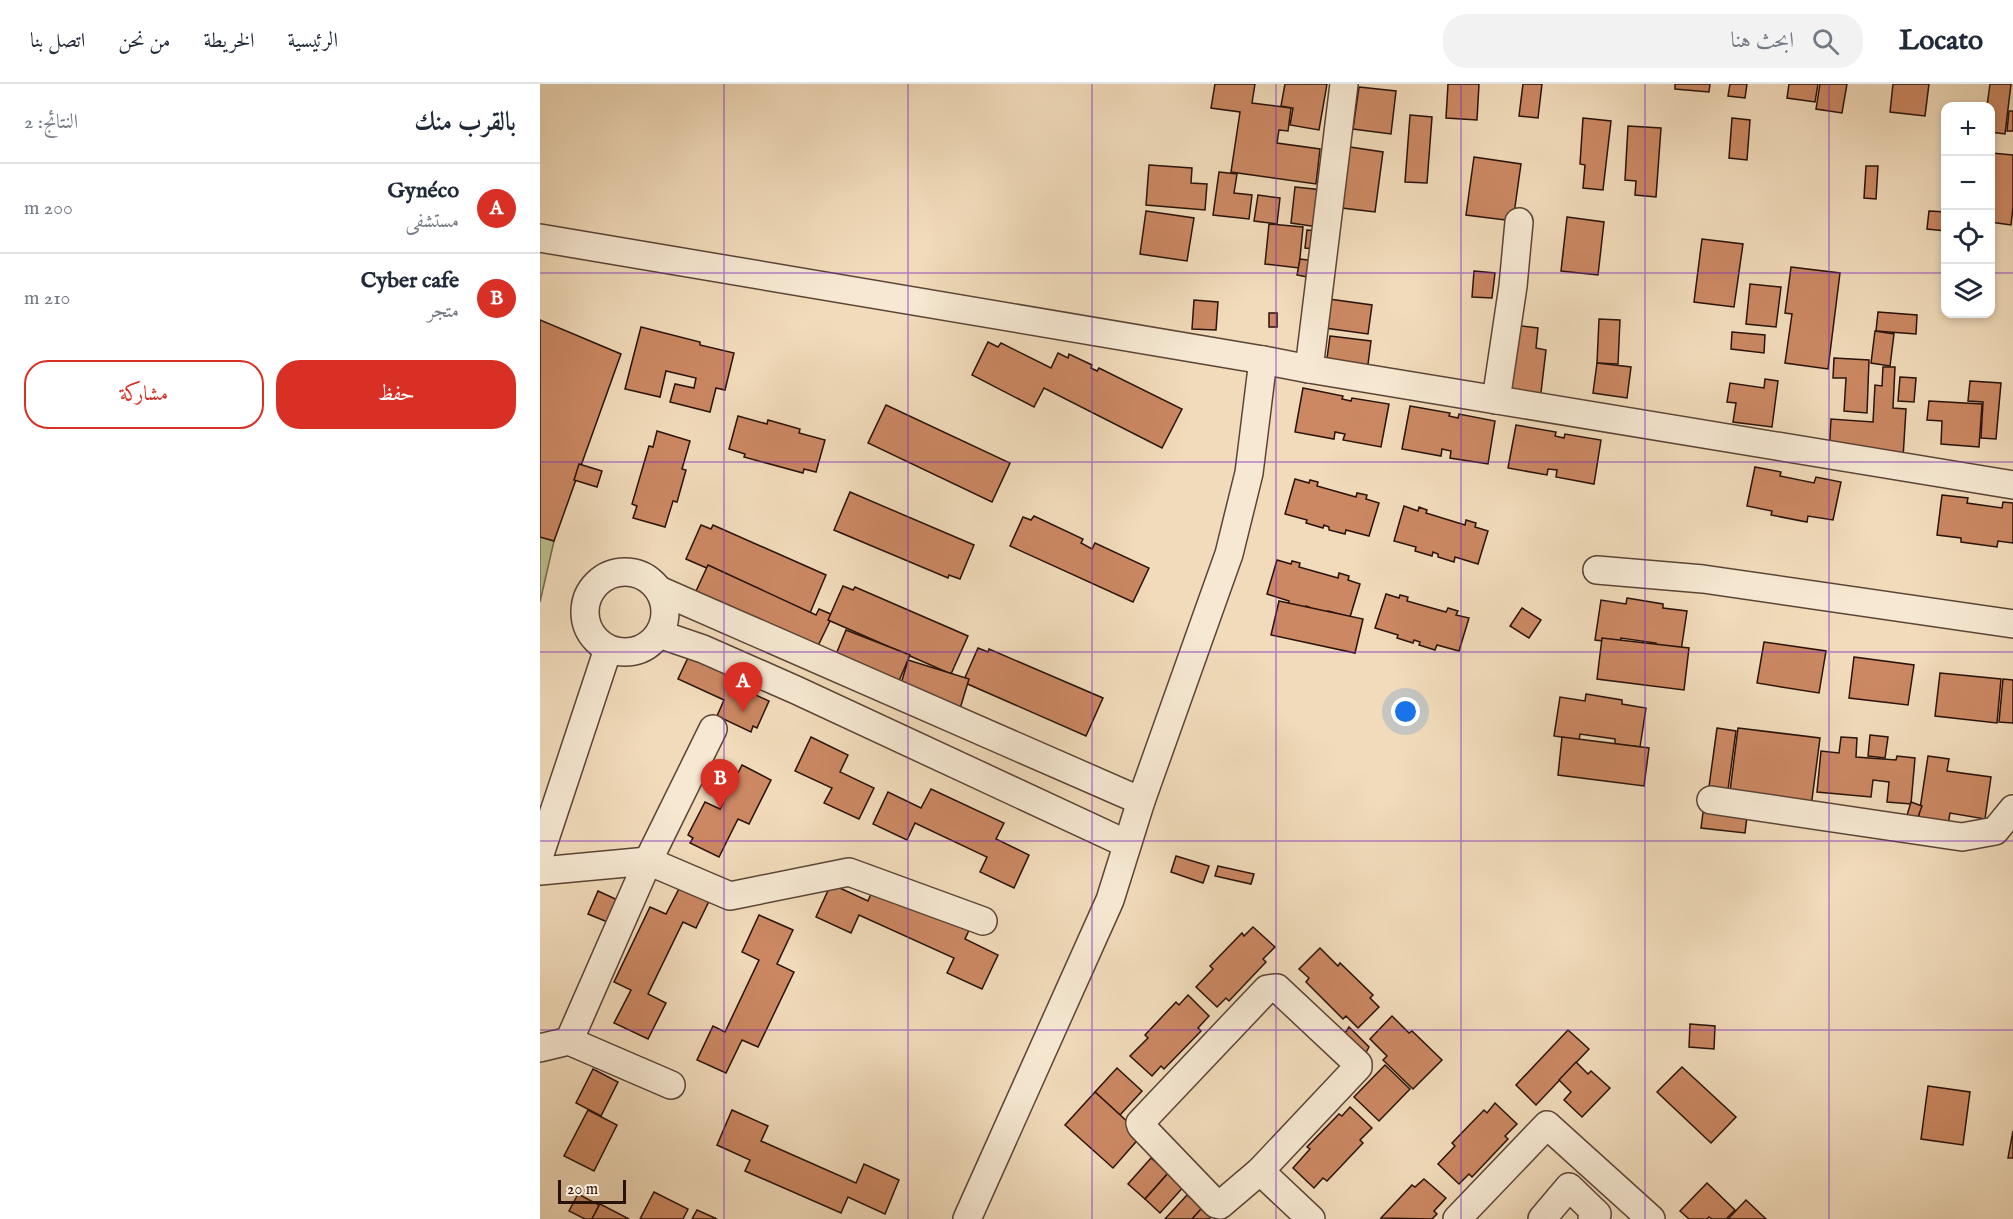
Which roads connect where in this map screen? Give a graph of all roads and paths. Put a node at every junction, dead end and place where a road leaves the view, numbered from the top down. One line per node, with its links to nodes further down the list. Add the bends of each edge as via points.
1 (1344, 84): 5 (street)
2 (1518, 222): 6 (street)
3 (540, 238): 4 (street)
4 (1263, 360): 5 (street); 15 (street, via 1249,473 1229,554)
5 (1309, 369): 6 (street)
6 (1496, 400): 7 (street)
7 (2013, 484)
8 (1597, 570): 10 (street, via 1703,579)
9 (659, 590): 11 (street, via 666,612); 12 (street, via 652,581 631,572 619,572 598,581 584,612 590,634); 15 (street)
10 (2013, 624)
11 (659, 634): 12 (street, via 642,649); 17 (street, via 796,690)
12 (608, 649): 18 (street)
13 (713, 729): 19 (street)
14 (1712, 800): 16 (street, via 1962,837 1995,831)
15 (1141, 801): 17 (street)
16 (2013, 809)
17 (1127, 844): 26 (street, via 1110,900)
18 (540, 855)
19 (648, 861): 20 (street); 21 (street, via 730,896 849,872); 22 (street)
20 (540, 871)
21 (983, 921)
22 (568, 1041): 23 (street); 24 (street)
23 (540, 1048)
24 (671, 1085)
25 (1260, 1171): 25 (street, via 1222,1204 1216,1204 1140,1123 1267,989 1277,988 1358,1068); 27 (street)
26 (967, 1219)
27 (1311, 1219)
28 (1457, 1219): 31 (street, via 1547,1125)
29 (1542, 1219): 30 (street, via 1569,1187 1597,1214)
30 (1592, 1219)
31 (1652, 1219)

